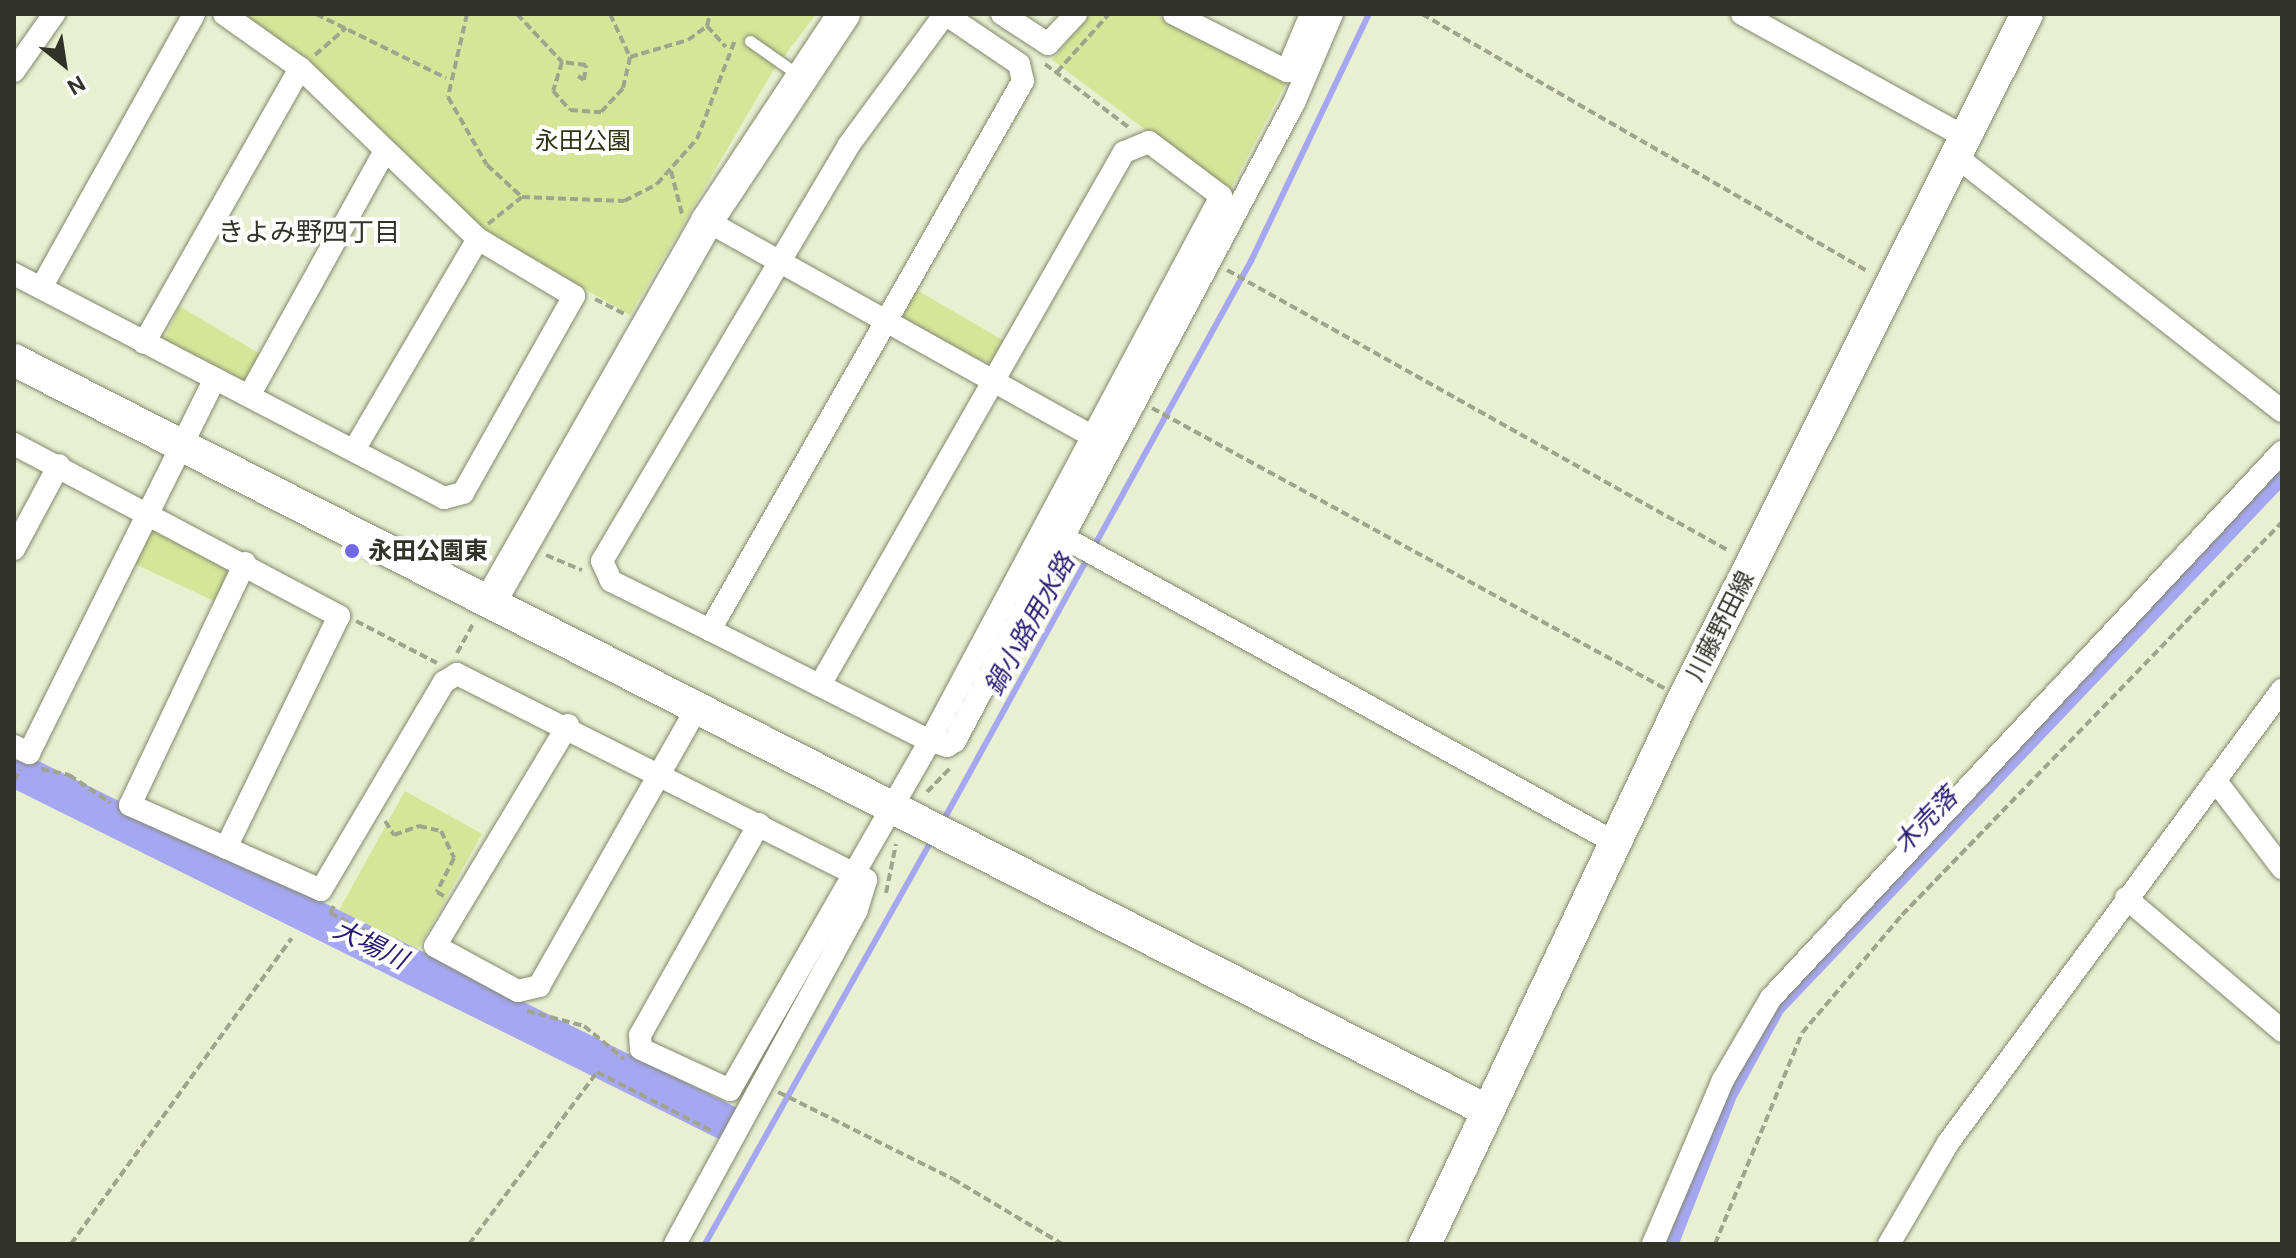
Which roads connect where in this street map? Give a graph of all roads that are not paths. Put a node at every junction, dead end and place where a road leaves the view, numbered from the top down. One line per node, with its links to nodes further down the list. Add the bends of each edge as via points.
1 (54, 14): 14 (street)
2 (194, 14): 22 (street)
3 (224, 14): 13 (street)
4 (844, 14): 15 (street)
5 (1002, 14): 6 (street, via 1048,44)
6 (1076, 14)
7 (1311, 14): 11 (street, via 1287,71)
8 (1332, 14): 37 (street, via 1210,261)
9 (1742, 14): 16 (street)
10 (2027, 14): 16 (street, 川藤野田線)
11 (1189, 17)
12 (750, 41): 15 (lane)
13 (300, 68): 17 (street); 24 (street)
14 (14, 71)
15 (800, 76): 18 (street)
16 (1958, 145): 29 (street); 52 (street, 川藤野田線)
17 (383, 154): 19 (street); 28 (street)
18 (698, 220): 20 (street); 40 (street)
19 (478, 239): 33 (street); 33 (street, via 574,296 463,493 444,498)
20 (778, 261): 23 (street); 23 (street, via 936,19 954,16 1019,64 1023,81); 41 (street, via 602,561 604,573)
21 (14, 274): 22 (street)
22 (41, 288): 24 (street)
23 (884, 322): 27 (street); 41 (street)
24 (144, 343): 26 (street)
25 (14, 360): 32 (street)
26 (215, 379): 28 (street); 32 (street)
27 (992, 383): 30 (street); 30 (street, via 1136,142 1149,142 1221,196); 42 (street)
28 (249, 396): 33 (street)
29 (2282, 411)
30 (1093, 437): 46 (street)
31 (14, 444): 35 (street)
32 (184, 447): 36 (street); 40 (street)
33 (354, 450)
34 (2282, 452): 61 (street, via 1771,998 1723,1080)
35 (59, 465): 36 (street); 38 (street)
36 (148, 514): 39 (street); 47 (street, via 29,753)
37 (1063, 537): 46 (street, via 955,741 947,746); 52 (street)
38 (14, 549)
39 (245, 563): 53 (street, via 339,616); 53 (street, via 130,805)
40 (483, 610): 44 (street)
41 (710, 630): 42 (street)
42 (820, 685): 46 (street)
43 (2282, 690): 49 (street)
44 (697, 708): 48 (street); 50 (street)
45 (568, 725): 48 (street); 48 (street, via 435,946 518,991 539,986); 53 (street, via 450,672 329,884 311,890)
46 (930, 741): 50 (street)
47 (14, 746)
48 (664, 775): 51 (street)
49 (2215, 780): 54 (street); 56 (street)
50 (895, 807): 55 (street); 58 (street)
51 (759, 824): 55 (street); 55 (street, via 640,1035 641,1049 730,1090)
52 (1614, 842): 58 (street, 川藤野田線)
53 (226, 848)
54 (2282, 868)
55 (856, 874): 59 (street, via 866,880 857,910)
56 (2126, 898): 57 (street); 62 (street, via 1948,1143)
57 (2282, 1031)
58 (1486, 1110): 60 (street, 川藤野田線)
59 (675, 1244)
60 (1425, 1244)
61 (1653, 1244)
62 (1889, 1244)

